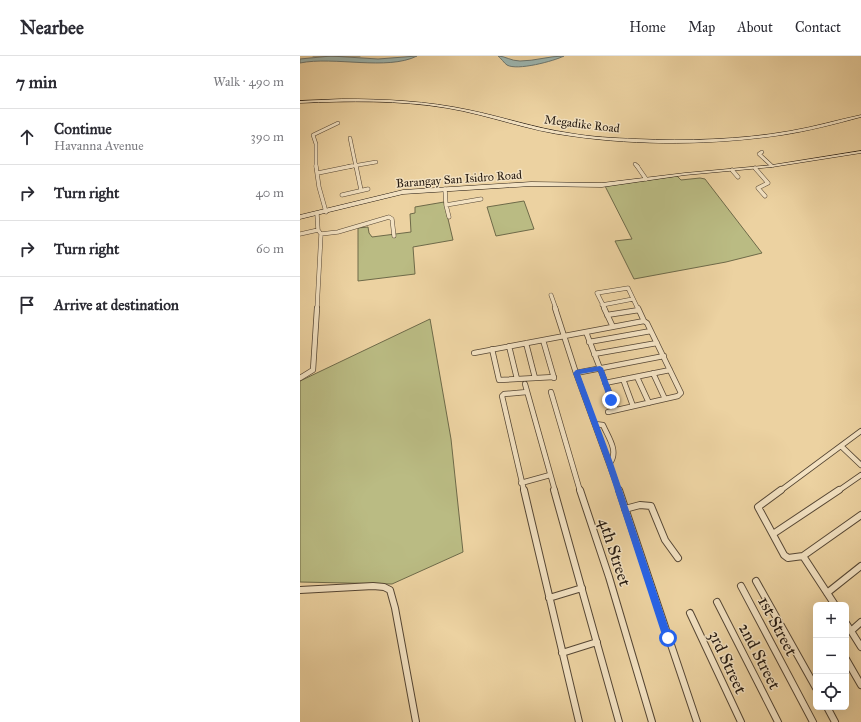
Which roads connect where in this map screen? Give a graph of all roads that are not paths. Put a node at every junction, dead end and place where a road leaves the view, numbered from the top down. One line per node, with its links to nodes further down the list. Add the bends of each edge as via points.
1 (300, 102): 2 (main road, Megadike Road, via 367,101 430,105 468,111 556,132 636,140 754,138 811,129)
2 (861, 116)
3 (338, 123): 13 (street, via 313,135 317,144)
4 (350, 138): 9 (street)
5 (762, 152): 10 (street, via 759,154)
6 (861, 152): 10 (main road, Barangay San Isidro Road)
7 (376, 162): 9 (street)
8 (635, 164): 15 (street)
9 (356, 166): 13 (street); 18 (street)
10 (772, 166): 11 (main road, Barangay San Isidro Road)
11 (755, 168): 12 (main road, Barangay San Isidro Road); 20 (street, via 768,182 758,188)
12 (732, 170): 14 (street); 15 (main road, Barangay San Isidro Road)
13 (318, 173): 23 (street, via 319,194)
14 (738, 177)
15 (646, 179): 17 (main road, Barangay San Isidro Road, via 595,185 531,184)
16 (368, 189): 18 (street)
17 (445, 189): 22 (street); 23 (main road, Barangay San Isidro Road, via 396,193)
18 (361, 190): 19 (street)
19 (342, 195)
20 (765, 196)
21 (481, 199): 22 (street)
22 (446, 204): 26 (street)
23 (326, 212): 24 (main road, Barangay San Isidro Road)
24 (317, 214): 25 (main road, Barangay San Isidro Road); 27 (street)
25 (300, 217)
26 (449, 217)
27 (320, 232): 28 (street); 29 (street, via 336,233 388,217 392,218); 54 (street, via 313,370)
28 (300, 234)
29 (394, 236)
30 (551, 295): 39 (street)
31 (633, 299): 32 (street); 32 (street, via 628,288 597,293); 33 (street)
32 (602, 305): 34 (street)
33 (639, 310): 34 (street); 35 (street)
34 (607, 315): 36 (street)
35 (644, 321): 36 (street); 37 (street)
36 (613, 327): 38 (street)
37 (651, 331): 41 (street); 43 (street)
38 (586, 332): 39 (street); 41 (street)
39 (564, 335): 40 (street); 51 (street)
40 (543, 340): 42 (street); 55 (street, via 554,378)
41 (589, 342): 47 (street)
42 (526, 343): 44 (street); 55 (street)
43 (657, 343): 47 (street); 48 (street)
44 (509, 346): 45 (street); 56 (street)
45 (492, 349): 46 (street); 56 (street, via 498,380)
46 (474, 353)
47 (594, 354): 49 (street)
48 (664, 356): 49 (street); 50 (street)
49 (600, 368): 51 (street); 58 (street)
50 (670, 370): 52 (street); 62 (street, via 681,392 678,396)
51 (576, 373): 67 (street)
52 (653, 373): 53 (street); 62 (street)
53 (637, 377): 57 (street); 63 (street)
54 (300, 378)
55 (535, 378): 56 (street)
56 (517, 379)
57 (623, 379): 58 (street); 64 (street)
58 (605, 383): 65 (street)
59 (525, 384): 60 (street)
60 (527, 392): 72 (street); 74 (street, via 504,394 502,397)
61 (551, 392): 103 (street, 4th Street)
62 (664, 399): 63 (street)
63 (649, 403): 64 (street)
64 (633, 406): 65 (street)
65 (616, 410): 66 (street)
66 (608, 412)
67 (594, 424): 70 (street); 70 (street, via 603,425 614,452)
68 (861, 431): 69 (street)
69 (841, 446): 71 (street); 77 (street, via 758,507)
70 (610, 463): 75 (street)
71 (861, 466)
72 (550, 475): 74 (street); 83 (street)
73 (861, 475): 77 (street)
74 (521, 483): 86 (street)
75 (625, 509): 79 (street, via 640,505 651,506 666,540); 104 (street)
76 (861, 515): 78 (street)
77 (773, 534): 78 (street, via 784,556)
78 (803, 556): 85 (street)
79 (678, 558)
80 (861, 566): 85 (street)
81 (756, 581): 97 (street)
82 (741, 586): 107 (street, 1st Street)
83 (582, 588): 86 (street); 93 (street)
84 (300, 590): 100 (street, via 380,586 390,590)
85 (827, 593): 88 (street)
86 (549, 598): 95 (street)
87 (717, 602): 106 (street, 2nd Street)
88 (833, 602)
89 (690, 613): 105 (street, 3rd Street)
90 (861, 622): 92 (street)
91 (849, 628): 92 (street)
92 (851, 631): 94 (street)
93 (598, 642): 95 (street); 102 (street)
94 (861, 647)
95 (562, 653): 101 (street)
96 (849, 664): 98 (street)
97 (813, 683)
98 (861, 685)
99 (829, 710): 108 (street)
100 (416, 722)
101 (579, 722)
102 (619, 722)
103 (652, 722)
104 (697, 722)
105 (741, 722)
106 (778, 722)
107 (813, 722)
108 (835, 722)

